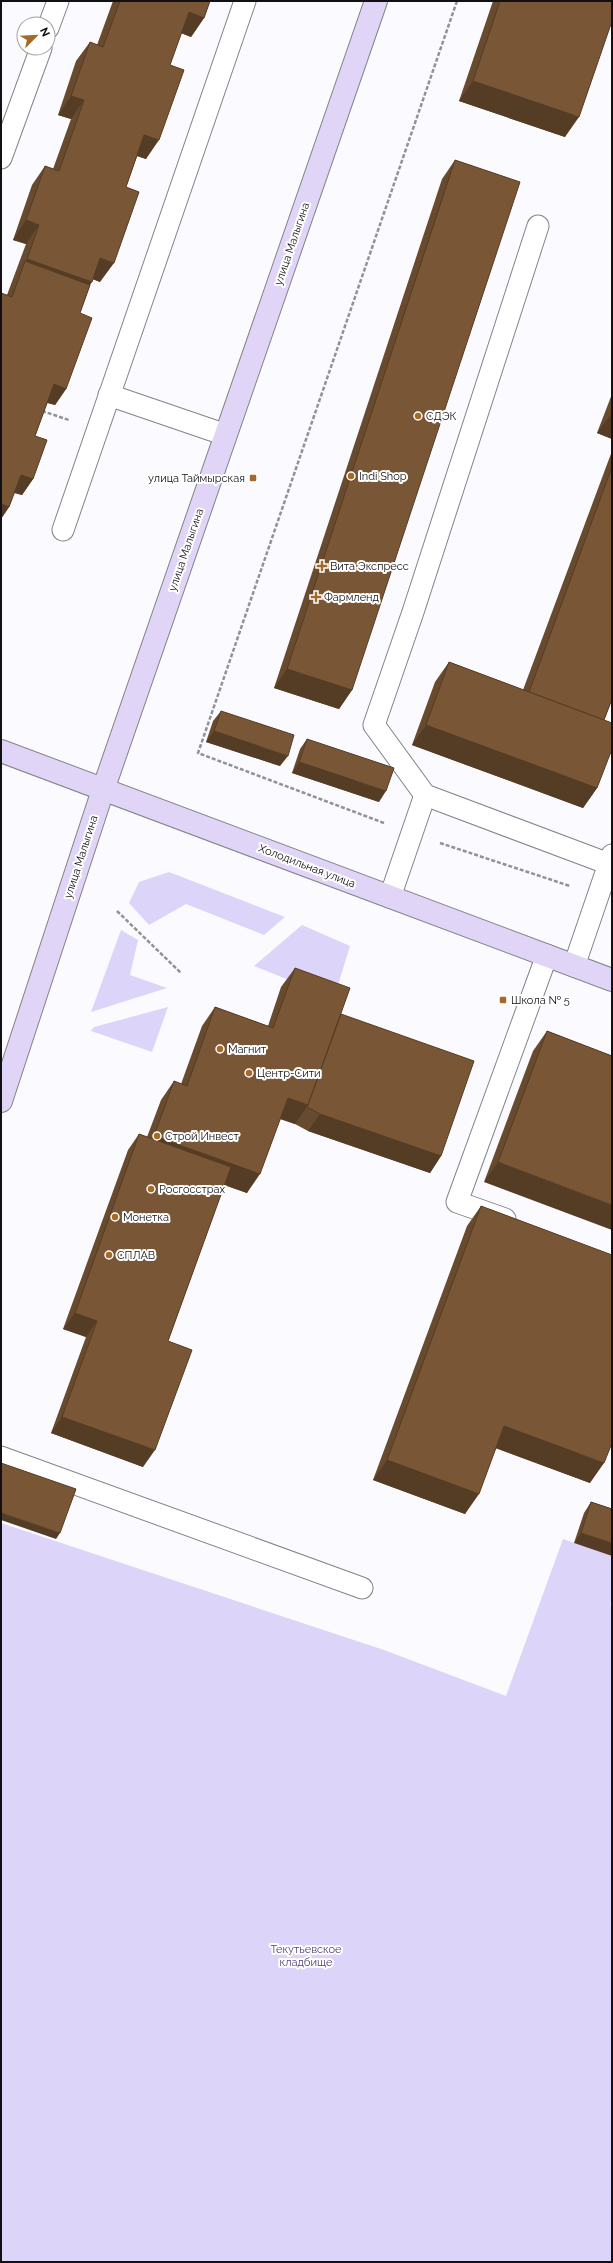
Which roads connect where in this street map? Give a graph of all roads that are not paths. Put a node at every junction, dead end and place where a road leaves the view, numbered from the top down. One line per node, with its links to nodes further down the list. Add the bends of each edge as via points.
1 (58, 1): 4 (lane)
2 (245, 1): 8 (lane)
3 (376, 1): 9 (street, улица Малыгина)
4 (52, 16)
5 (38, 56): 6 (lane)
6 (1, 158)
7 (538, 226): 13 (lane, via 374,725)
8 (109, 395): 9 (lane); 10 (lane)
9 (226, 435): 12 (street, улица Малыгина)
10 (62, 530)
11 (1, 751): 12 (street, Холодильная улица)
12 (103, 790): 15 (street, Холодильная улица); 19 (street, улица Малыгина)
13 (425, 795): 14 (lane); 15 (lane)
14 (610, 860): 17 (lane)
15 (390, 897): 16 (street, Холодильная улица)
16 (547, 955): 17 (street, Холодильная улица); 20 (lane, via 457,1202)
17 (574, 966): 18 (street, Холодильная улица)
18 (612, 980)
19 (1, 1101)
20 (523, 1226)
21 (1, 1457): 22 (lane)
22 (362, 1588)

